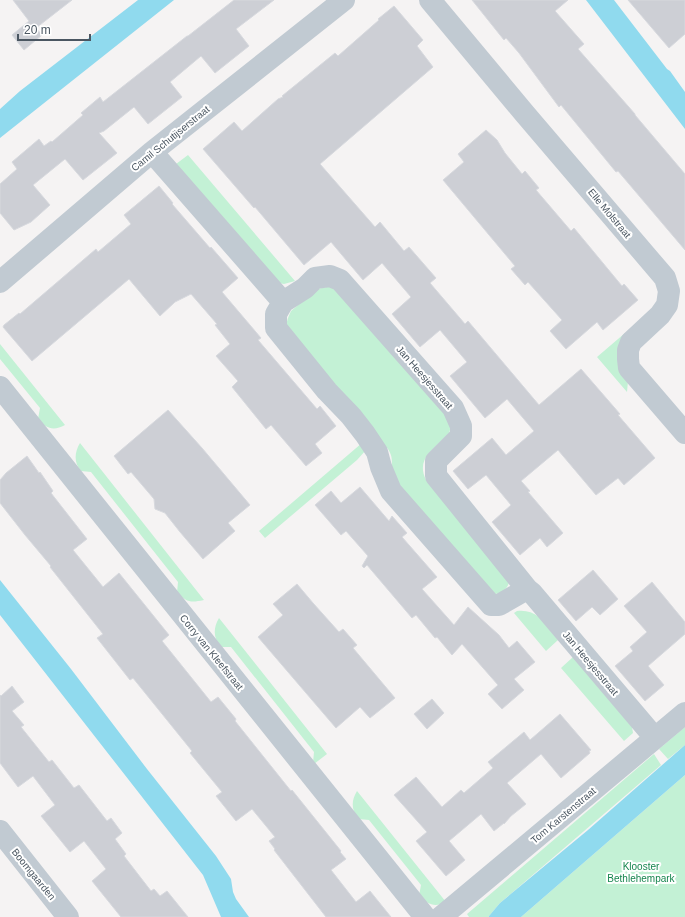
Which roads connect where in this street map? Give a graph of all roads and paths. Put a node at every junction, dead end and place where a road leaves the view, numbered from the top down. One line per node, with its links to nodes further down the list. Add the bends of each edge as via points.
1 (344, 0): 3 (street, Camil Schutijserstraat)
2 (430, 0): 7 (street, Elle Molstraat, via 665,278 669,290 667,305 631,342 628,350 629,368)
3 (152, 152): 4 (street, Camil Schutijserstraat); 5 (street)
4 (0, 282)
5 (283, 302): 8 (street, via 276,314 276,328 365,434 377,452 390,491 491,605 499,605); 8 (street, Jan Heesjesstraat, via 315,278 330,276 340,280 453,408 461,426 461,436 436,461 436,476)
6 (0, 387): 13 (street, Corry van Kleefstraat)
7 (685, 433)
8 (527, 589): 10 (street, Jan Heesjesstraat)
9 (685, 713): 10 (street, Tom Karstenstraat)
10 (655, 738): 14 (street, Tom Karstenstraat)
11 (0, 831): 12 (street, Boomgaarden)
12 (68, 917)
13 (425, 917)
14 (441, 917)

